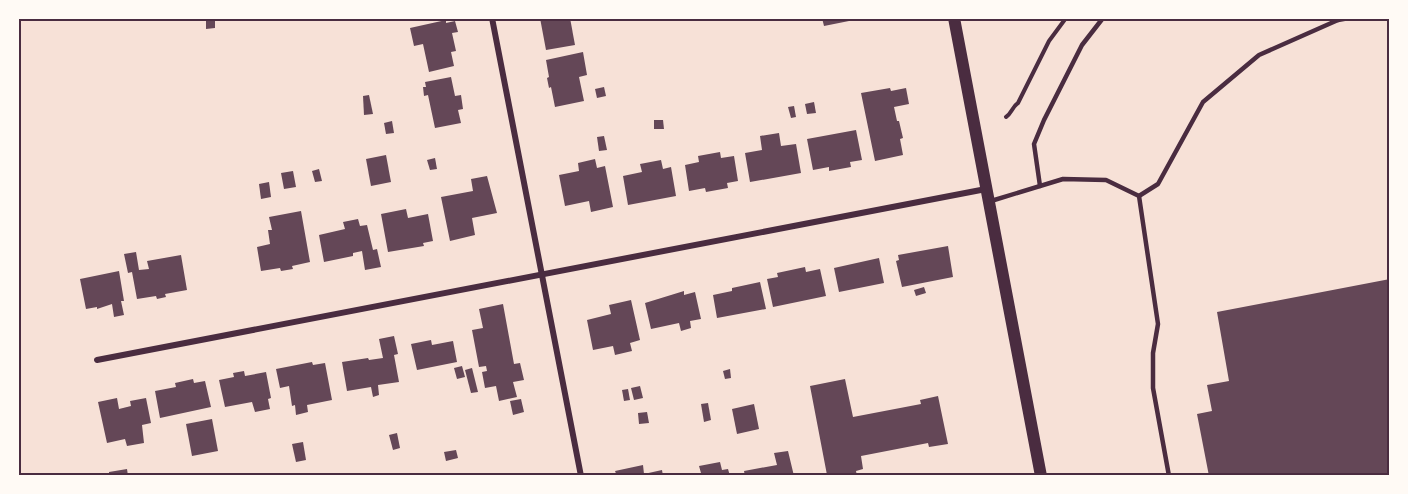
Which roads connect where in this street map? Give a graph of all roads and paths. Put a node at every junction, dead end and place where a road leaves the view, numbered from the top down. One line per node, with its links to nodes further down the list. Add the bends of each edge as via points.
1 (492, 18): 11 (street)
2 (954, 18): 9 (main road)
3 (1066, 18): 7 (path, via 1049,41 1018,103)
4 (1103, 18): 8 (lane, via 1083,45 1034,144)
5 (1349, 18): 6 (lane)
6 (1338, 19): 10 (lane, via 1258,55 1203,102 1158,184)
7 (1006, 117)
8 (1040, 186): 9 (lane); 10 (lane, via 1063,179 1106,180)
9 (988, 195): 11 (street); 14 (main road)
10 (1139, 196): 15 (lane, via 1158,324 1153,388)
11 (541, 273): 12 (street); 13 (street)
12 (97, 360)
13 (581, 476)
14 (1041, 476)
15 (1169, 476)

